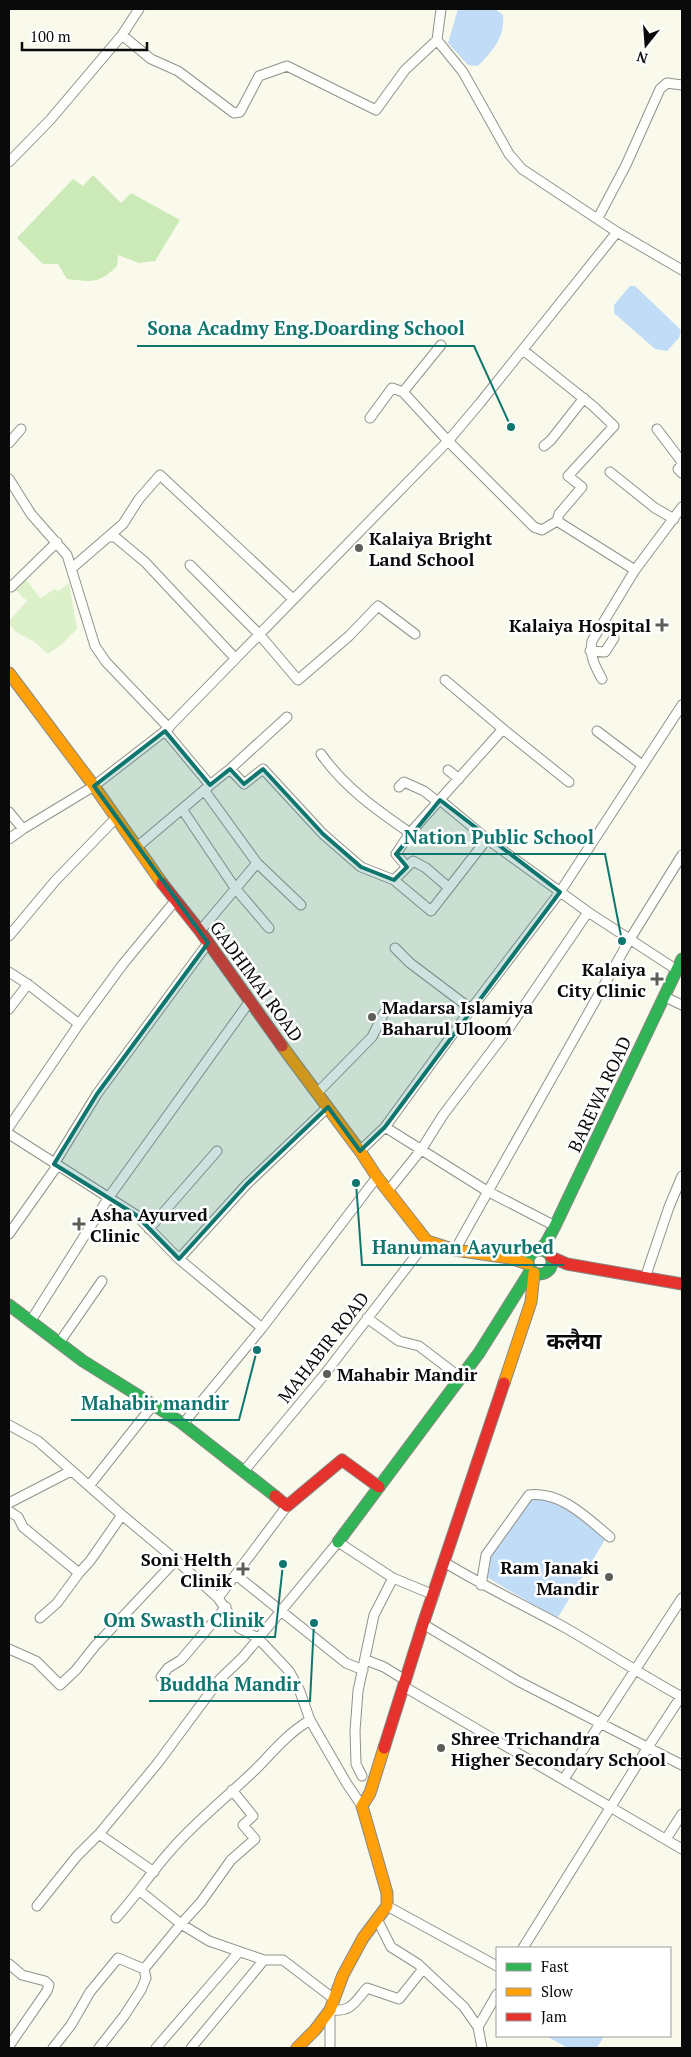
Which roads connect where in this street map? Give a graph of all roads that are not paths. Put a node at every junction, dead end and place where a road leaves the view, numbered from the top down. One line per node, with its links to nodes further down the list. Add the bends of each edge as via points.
1 (139, 9): 3 (street)
2 (441, 9): 4 (street)
3 (122, 34): 4 (street, via 151,60 178,71 234,112 240,112 259,76 287,66 376,110 405,70); 6 (street, via 50,120)
4 (437, 40): 7 (street, via 463,72 509,154 522,169)
5 (682, 85): 7 (street, via 667,83 660,89)
6 (9, 161)
7 (598, 218): 8 (street)
8 (617, 232): 9 (street); 11 (street)
9 (682, 270)
10 (442, 345): 12 (street)
11 (523, 350): 13 (street); 17 (street)
12 (403, 392): 14 (street, via 392,388); 17 (street)
13 (584, 398): 19 (street); 26 (street, via 614,426 568,476 582,487)
14 (370, 418)
15 (21, 429): 18 (street)
16 (657, 429): 20 (street)
17 (448, 441): 26 (street, via 534,527 542,530); 33 (street)
18 (9, 443)
19 (544, 446)
20 (682, 463): 22 (street, via 678,469)
21 (610, 472): 25 (street)
22 (682, 473)
23 (9, 479): 28 (street, via 31,514)
24 (682, 507): 25 (street)
25 (674, 519): 31 (street)
26 (556, 521): 31 (street)
27 (108, 537): 30 (street); 33 (street, via 123,524 139,499 160,476); 38 (street, via 115,537 145,562)
28 (57, 542): 30 (street); 32 (street)
29 (190, 565): 34 (street)
30 (72, 568): 45 (street, via 94,646)
31 (635, 570): 37 (street, via 592,641)
32 (11, 587)
33 (293, 599): 34 (street)
34 (259, 634): 35 (street, via 298,680 350,636 378,606); 38 (street)
35 (415, 634)
36 (614, 638): 37 (street, via 605,652)
37 (590, 651): 40 (street)
38 (236, 658): 45 (street)
39 (9, 673): 53 (street, GADHIMAI ROAD)
40 (602, 679)
41 (445, 680): 44 (street)
42 (682, 705): 48 (street)
43 (287, 717): 49 (street)
44 (503, 729): 51 (street); 52 (street)
45 (167, 730): 53 (street); 55 (street)
46 (598, 731): 48 (street)
47 (321, 754): 61 (street, via 358,796)
48 (642, 765): 71 (street)
49 (230, 769): 55 (street); 68 (street, via 244,784 263,769 323,834 361,867)
50 (448, 770): 51 (street)
51 (459, 779): 56 (street)
52 (569, 782)
53 (94, 786): 59 (street, GADHIMAI ROAD); 60 (street)
54 (400, 787): 56 (street, via 404,782)
55 (207, 788): 57 (street); 66 (street)
56 (439, 801): 61 (street); 63 (street)
57 (182, 809): 64 (street); 70 (street)
58 (9, 812): 60 (street)
59 (115, 819): 64 (street, GADHIMAI ROAD); 77 (street, via 54,881)
60 (23, 828): 62 (street)
61 (410, 834): 67 (street, via 396,854)
62 (9, 839)
63 (487, 839): 69 (street); 71 (street)
64 (137, 847): 72 (street, GADHIMAI ROAD)
65 (682, 855): 78 (street)
66 (257, 863): 70 (street); 73 (street)
67 (407, 867): 68 (street); 69 (street, via 413,861)
68 (394, 880): 69 (street, via 431,911)
69 (448, 887)
70 (235, 888): 75 (street); 76 (street)
71 (560, 892): 74 (street); 88 (street)
72 (175, 901): 76 (street, GADHIMAI ROAD); 90 (street)
73 (301, 905)
74 (588, 912): 78 (street); 96 (street)
75 (269, 928)
76 (200, 931): 79 (street, GADHIMAI ROAD)
77 (9, 936)
78 (630, 939): 81 (street); 102 (street)
79 (208, 943): 85 (street, GADHIMAI ROAD); 99 (street, via 97,1094)
80 (395, 948): 88 (street)
81 (680, 964): 84 (street, BAREWA ROAD)
82 (9, 972): 83 (street)
83 (28, 984): 87 (street); 90 (street)
84 (664, 997): 86 (street); 105 (street, BAREWA ROAD)
85 (250, 1001): 91 (street, GADHIMAI ROAD); 104 (street)
86 (682, 1005)
87 (9, 1008)
88 (471, 1009): 94 (street)
89 (384, 1013): 91 (street, via 372,1037)
90 (79, 1024): 93 (street)
91 (317, 1093): 92 (street, GADHIMAI ROAD)
92 (328, 1107): 98 (street, GADHIMAI ROAD); 110 (street, via 247,1184)
93 (9, 1127)
94 (385, 1127): 96 (street); 98 (street)
95 (9, 1134): 99 (street)
96 (421, 1150): 102 (street); 103 (street)
97 (217, 1151): 106 (street)
98 (360, 1151): 101 (street, GADHIMAI ROAD)
99 (56, 1165): 104 (street); 107 (street)
100 (682, 1176): 113 (street)
101 (377, 1177): 103 (street, GADHIMAI ROAD); 119 (street)
102 (486, 1191): 105 (street); 109 (street)
103 (388, 1192): 108 (street, GADHIMAI ROAD)
104 (109, 1197): 106 (street, via 136,1215); 118 (street)
105 (555, 1226): 112 (street, BAREWA ROAD)
106 (149, 1229): 110 (street)
107 (9, 1234)
108 (427, 1241): 109 (street); 117 (street, MAHABIR ROAD)
109 (455, 1250): 112 (street)
110 (179, 1259): 119 (street)
111 (551, 1260): 112 (street); 112 (street, via 547,1272); 113 (street)
112 (536, 1261): 121 (street); 136 (street, via 531,1302)
113 (645, 1278): 115 (street)
114 (102, 1281): 120 (street)
115 (682, 1284)
116 (11, 1311): 118 (street)
117 (367, 1318): 121 (street, via 399,1341 419,1346); 126 (street, MAHABIR ROAD)
118 (30, 1322): 120 (street)
119 (262, 1328): 123 (street)
120 (59, 1343): 122 (street)
121 (460, 1378): 128 (street)
122 (153, 1404): 123 (street); 127 (street)
123 (183, 1424): 126 (street)
124 (9, 1425): 125 (street, via 38,1441)
125 (71, 1471): 127 (street); 129 (street)
126 (244, 1471): 130 (street)
127 (89, 1486): 132 (street)
128 (379, 1487): 130 (street, via 342,1460); 134 (street)
129 (9, 1504)
130 (287, 1506): 138 (street)
131 (9, 1511): 137 (street, via 18,1517 22,1527)
132 (122, 1516): 135 (street); 137 (street)
133 (610, 1537): 140 (street, via 578,1511 552,1496 529,1495 486,1555)
134 (338, 1542): 139 (street); 145 (street)
135 (176, 1560): 142 (street); 149 (street, via 60,1684 36,1661)
136 (444, 1562): 140 (street); 141 (street)
137 (79, 1573): 146 (street, via 57,1603)
138 (236, 1575): 142 (street); 145 (street)
139 (393, 1578): 141 (street); 150 (street, via 374,1615)
140 (481, 1585): 152 (street, via 497,1590)
141 (434, 1595): 147 (street)
142 (218, 1598): 144 (street)
143 (682, 1598): 152 (street)
144 (226, 1607): 148 (street, via 239,1628); 153 (street, via 181,1660)
145 (280, 1610): 148 (street); 151 (street, via 346,1663)
146 (40, 1618)
147 (423, 1624): 154 (street); 157 (street, via 518,1681)
148 (258, 1638): 156 (street, via 289,1671); 168 (street, via 220,1679 157,1764)
149 (9, 1648)
150 (366, 1660): 151 (street); 154 (street, via 384,1667)
151 (363, 1670): 161 (street, via 354,1731 356,1764)
152 (636, 1670): 155 (street); 157 (street)
153 (161, 1677)
154 (404, 1683): 160 (street); 162 (street)
155 (682, 1696): 158 (street)
156 (310, 1720): 163 (street); 164 (street, via 294,1729)
157 (601, 1722): 158 (street); 162 (street)
158 (648, 1747): 159 (street); 166 (street)
159 (682, 1765)
160 (375, 1774): 161 (street); 165 (street, via 370,1793)
161 (362, 1776): 163 (street)
162 (564, 1779): 166 (street)
163 (347, 1784): 165 (street)
164 (232, 1790): 171 (street, via 207,1812); 177 (street, via 253,1816 243,1824 255,1838 232,1860 202,1902)
165 (362, 1806): 174 (street, via 387,1893)
166 (611, 1808): 169 (street); 178 (street)
167 (682, 1814): 169 (street)
168 (98, 1834): 171 (street); 173 (street)
169 (666, 1840): 170 (street)
170 (682, 1849)
171 (154, 1872): 172 (street)
172 (140, 1891): 175 (street); 177 (street)
173 (37, 1906)
174 (387, 1906): 176 (street); 182 (street)
175 (116, 1918)
176 (377, 1919): 184 (street, via 391,1947); 186 (street, via 343,1975)
177 (181, 1924): 179 (street, via 210,1941); 183 (street)
178 (524, 1947)
179 (239, 1952): 180 (street); 191 (street)
180 (264, 1960): 186 (street, via 283,1960); 192 (street)
181 (9, 1964): 188 (street, via 22,1975 49,1985)
182 (496, 1965)
183 (144, 1969): 189 (street, via 118,1958 90,1992); 190 (street, via 146,1978 141,1990)
184 (423, 1969): 186 (street, via 398,1999 367,1988 350,2008 341,2011); 187 (street, via 464,2007)
185 (496, 1996): 187 (street)
186 (332, 2005): 193 (street, via 315,2030); 194 (street)
187 (478, 2028): 195 (street)
188 (9, 2046)
189 (53, 2048)
190 (98, 2048)
191 (156, 2048)
192 (191, 2048)
193 (297, 2048)
194 (330, 2048)
195 (482, 2048)

